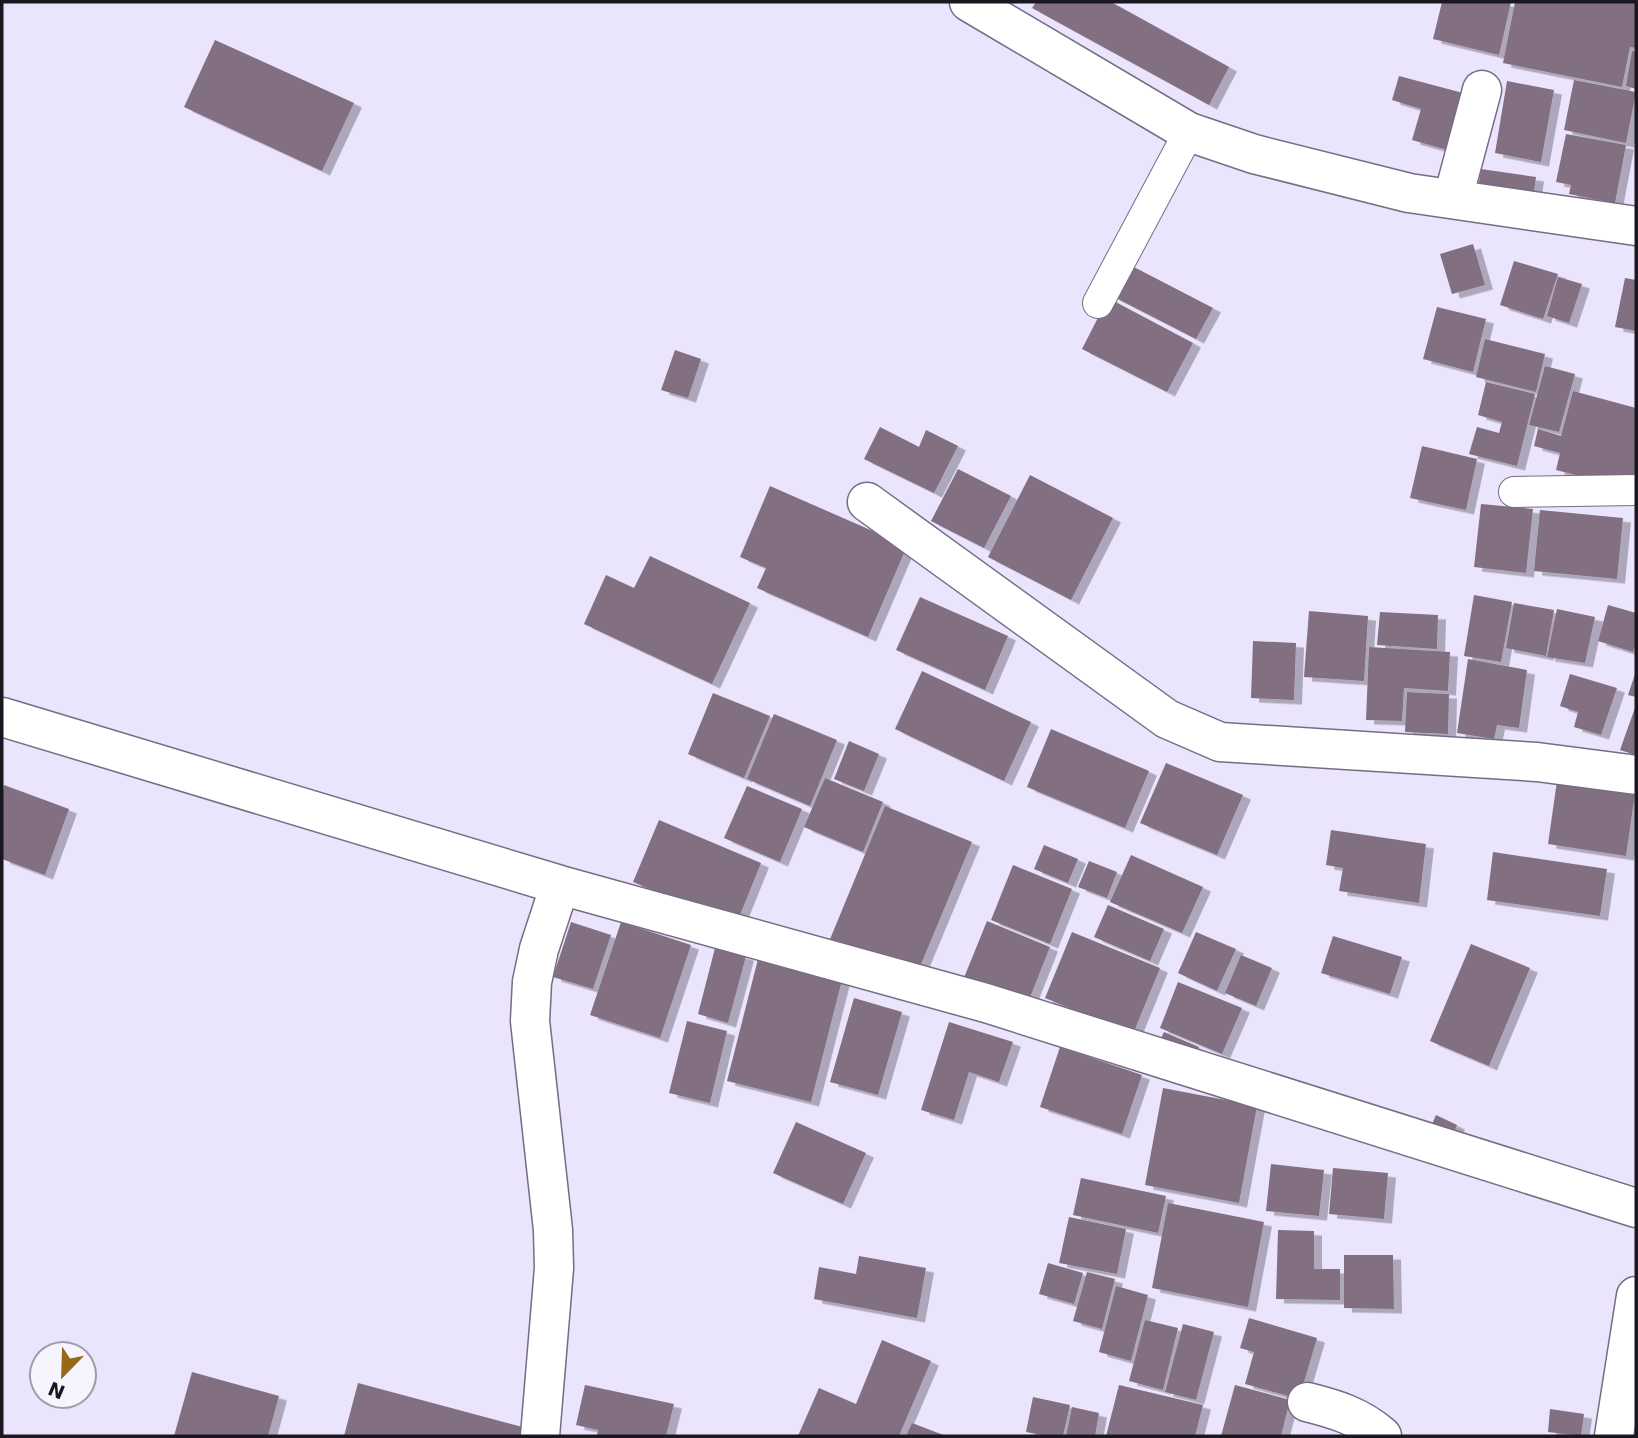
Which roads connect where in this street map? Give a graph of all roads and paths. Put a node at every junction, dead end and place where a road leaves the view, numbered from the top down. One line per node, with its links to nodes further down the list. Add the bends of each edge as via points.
1 (969, 2): 3 (street)
2 (1482, 90): 4 (street)
3 (1189, 132): 4 (street, via 1254,154 1409,193); 6 (lane)
4 (1453, 198): 5 (street)
5 (1635, 217)
6 (1098, 303)
7 (1636, 490): 8 (lane)
8 (1514, 492)
9 (867, 502): 11 (street, via 1167,719 1220,742 1537,762)
10 (2, 717): 12 (street)
11 (1636, 775)
12 (560, 885): 13 (street, via 986,1003); 16 (street, via 539,949 530,1020 554,1268)
13 (1636, 1208)
14 (1636, 1296): 18 (street)
15 (1307, 1402): 17 (street, via 1343,1411)
16 (540, 1436)
17 (1382, 1436)
18 (1614, 1436)

